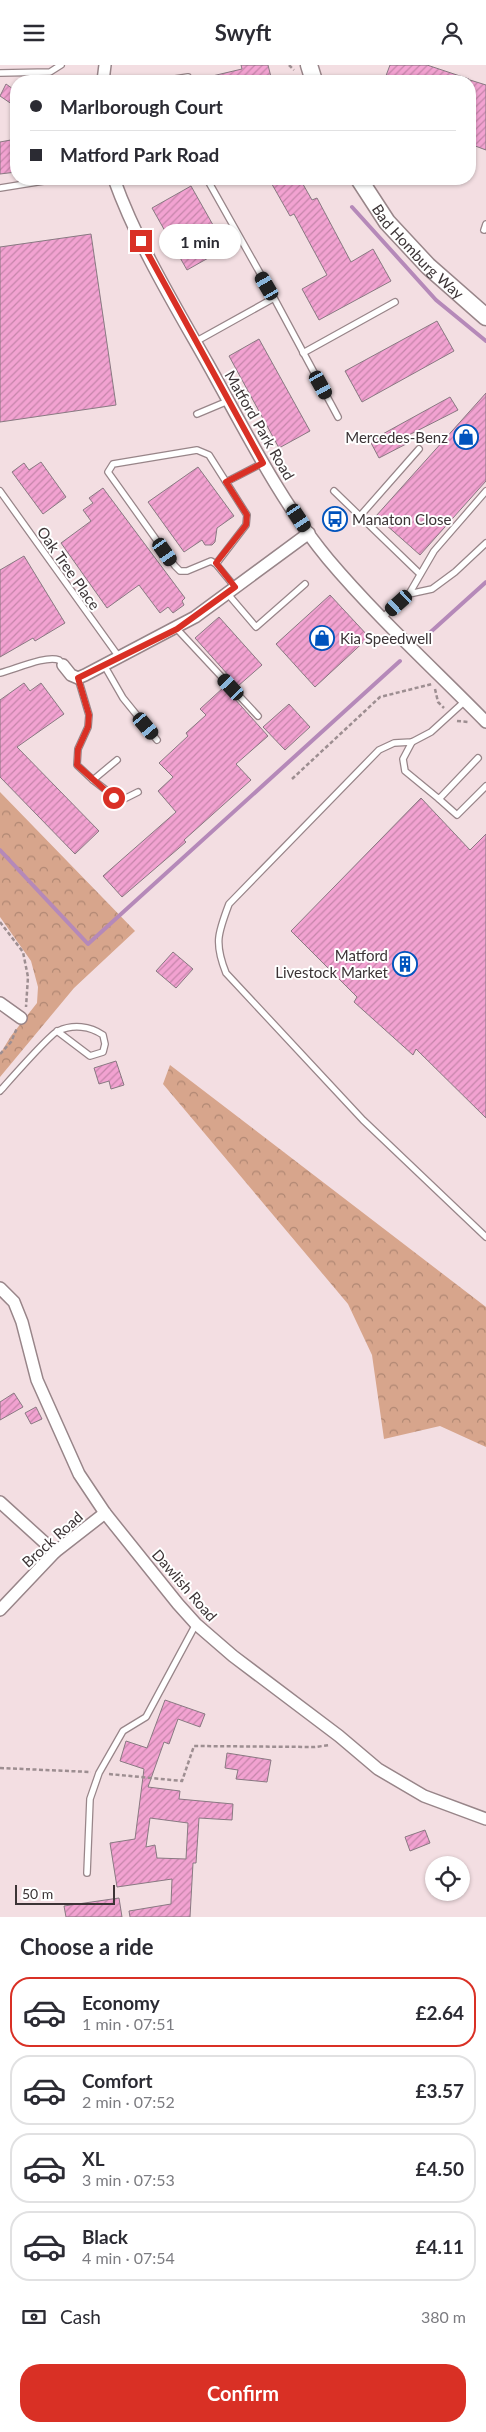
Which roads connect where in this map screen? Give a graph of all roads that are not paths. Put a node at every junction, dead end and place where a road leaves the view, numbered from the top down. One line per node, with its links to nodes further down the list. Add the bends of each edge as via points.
1 (62, 65): 2 (lane, via 32,73)
2 (0, 73)
3 (19, 185): 7 (lane)
4 (116, 185): 11 (street, Matford Park Road, via 132,224)
5 (210, 185): 8 (lane)
6 (363, 185): 10 (main road, Bad Homburg Way, via 387,222 428,266)
7 (0, 188)
8 (274, 298): 11 (lane); 12 (lane)
9 (395, 302): 12 (lane)
10 (486, 317)
11 (195, 342): 13 (street, Matford Park Road)
12 (303, 353): 15 (lane)
13 (228, 401): 14 (lane); 17 (street, Matford Park Road)
14 (198, 414)
15 (338, 417)
16 (419, 449): 22 (lane)
17 (263, 463): 18 (lane); 23 (street, Matford Park Road)
18 (226, 482): 25 (lane, via 247,515 246,525); 25 (lane, via 209,455 197,450 113,464 108,472 180,571 187,571 203,562)
19 (0, 491): 32 (lane, Oak Tree Place)
20 (334, 491): 22 (lane)
21 (486, 491): 26 (lane, via 434,551)
22 (360, 516): 26 (lane)
23 (309, 533): 28 (street); 30 (street, Matford Park Road, via 329,560)
24 (486, 543): 29 (lane, via 432,589)
25 (216, 563): 28 (lane)
26 (420, 574): 29 (lane)
27 (305, 585): 28 (lane, via 256,627)
28 (231, 590): 31 (street)
29 (409, 594): 30 (lane)
30 (383, 617): 37 (street, Matford Park Road)
31 (177, 629): 32 (street); 38 (lane)
32 (119, 657): 34 (street)
33 (63, 665): 35 (lane, via 59,660 47,658); 36 (street)
34 (104, 665): 36 (street); 40 (lane, via 123,698)
35 (0, 673)
36 (78, 678): 44 (lane, via 89,715 88,727 78,749 77,765)
37 (465, 701): 39 (street, Matford Park Road); 41 (lane, via 431,732)
38 (258, 716)
39 (486, 722)
40 (158, 740)
41 (412, 742): 47 (lane, via 402,759 406,771); 52 (lane, via 394,743 379,750 229,904 220,927 218,952 226,973 357,1113)
42 (478, 758): 47 (lane)
43 (117, 760): 44 (lane)
44 (93, 780): 46 (lane, via 120,801)
45 (486, 786): 47 (lane, via 457,815)
46 (138, 792)
47 (439, 799)
48 (0, 1003): 49 (street)
49 (21, 1018)
50 (56, 1031): 50 (lane, via 90,1056 103,1052 103,1035 92,1028); 51 (lane)
51 (0, 1091)
52 (486, 1237)
53 (0, 1288): 55 (street, Dawlish Road, via 14,1302 37,1380 79,1474)
54 (0, 1502): 56 (street)
55 (105, 1513): 56 (street, Brock Road); 58 (street, Dawlish Road)
56 (55, 1552): 57 (street, Brock Road)
57 (0, 1610)
58 (196, 1624): 59 (street, Dawlish Road, via 378,1769 424,1795); 60 (lane, via 146,1717 123,1731 99,1773 90,1799)
59 (486, 1819)
60 (87, 1873)

